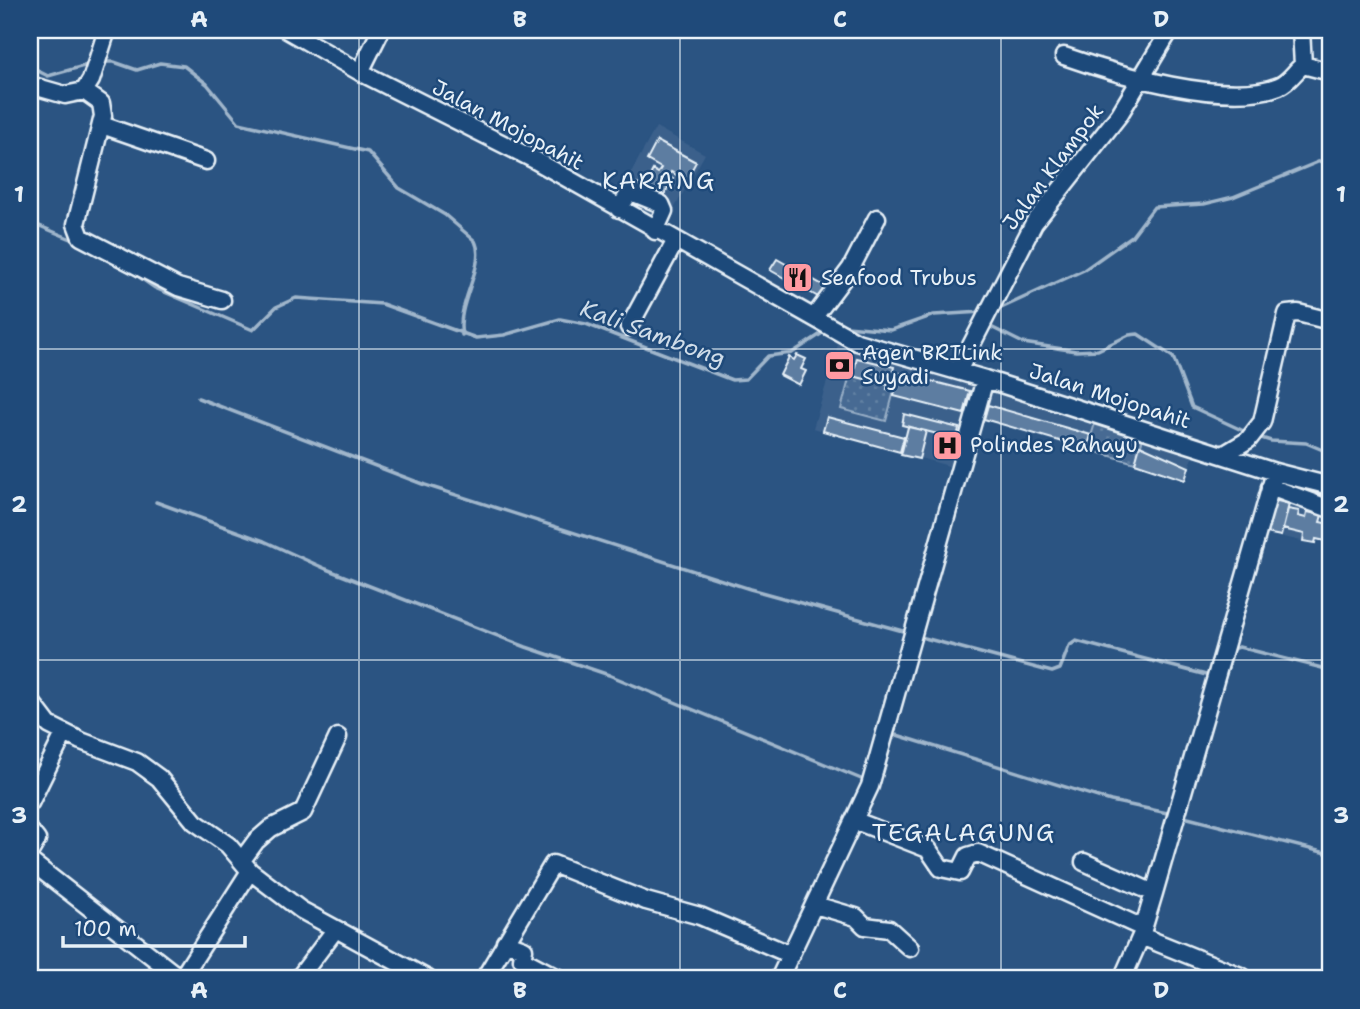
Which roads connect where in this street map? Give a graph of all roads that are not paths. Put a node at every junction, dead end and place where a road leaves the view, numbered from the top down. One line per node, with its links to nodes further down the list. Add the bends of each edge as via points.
1 (107, 30): 12 (street)
2 (287, 30): 8 (street, Jalan Mojopahit)
3 (381, 30): 8 (street)
4 (1170, 30): 10 (street, Jalan Klampok)
5 (1301, 30): 7 (street)
6 (1063, 56): 10 (street, via 1115,74)
7 (1303, 65): 9 (street); 10 (street, via 1278,87 1250,91 1192,89)
8 (360, 72): 15 (street, Jalan Mojopahit, via 533,159)
9 (1330, 72)
10 (1144, 78): 23 (street, Jalan Klampok, via 1034,223)
11 (30, 85): 12 (street, via 65,95)
12 (88, 85): 13 (street, via 101,103)
13 (102, 125): 14 (street); 19 (street, via 76,224 81,237 178,287)
14 (206, 162)
15 (619, 209): 17 (street, Jalan Mojopahit); 17 (street, via 634,192 661,204 663,213)
16 (877, 218): 20 (street)
17 (655, 230): 18 (street, Jalan Mojopahit)
18 (675, 242): 20 (street, Jalan Mojopahit); 22 (street)
19 (222, 300)
20 (817, 319): 23 (street, Jalan Mojopahit, via 863,344)
21 (1330, 321): 25 (street, via 1287,314 1268,400 1252,436)
22 (629, 327)
23 (958, 371): 24 (street, Jalan Mojopahit)
24 (985, 379): 25 (street, Jalan Mojopahit); 35 (street, via 872,780)
25 (1223, 454): 27 (street, Jalan Mojopahit)
26 (1293, 477): 27 (street, Jalan Mojopahit); 28 (street, Jalan Mojopahit); 29 (street)
27 (1272, 480): 29 (street); 41 (street)
28 (1330, 486)
29 (1288, 493): 30 (street)
30 (1330, 509)
31 (30, 700): 32 (street, via 49,725)
32 (64, 734): 34 (street); 40 (street, via 137,762 159,778 195,822)
33 (338, 737): 40 (street, via 303,813 256,841)
34 (30, 803)
35 (856, 821): 42 (street); 44 (street, via 929,849 941,868 960,872 970,854 978,853)
36 (30, 831): 37 (street, via 37,840)
37 (30, 852)
38 (30, 861): 49 (street)
39 (1084, 862): 41 (street)
40 (246, 866): 43 (street); 49 (street)
41 (1154, 893): 44 (street)
42 (815, 905): 46 (street, via 856,916 864,926 888,928); 47 (street)
43 (335, 930): 50 (street); 51 (street)
44 (1142, 932): 48 (street); 55 (street)
45 (505, 942): 47 (street, via 553,864 646,901 700,916); 52 (street); 53 (street, via 524,949 522,958)
46 (910, 948)
47 (791, 955): 54 (street)
48 (1243, 977)
49 (181, 979)
50 (298, 979)
51 (428, 979)
52 (484, 979)
53 (560, 979)
54 (779, 979)
55 (1122, 979)

